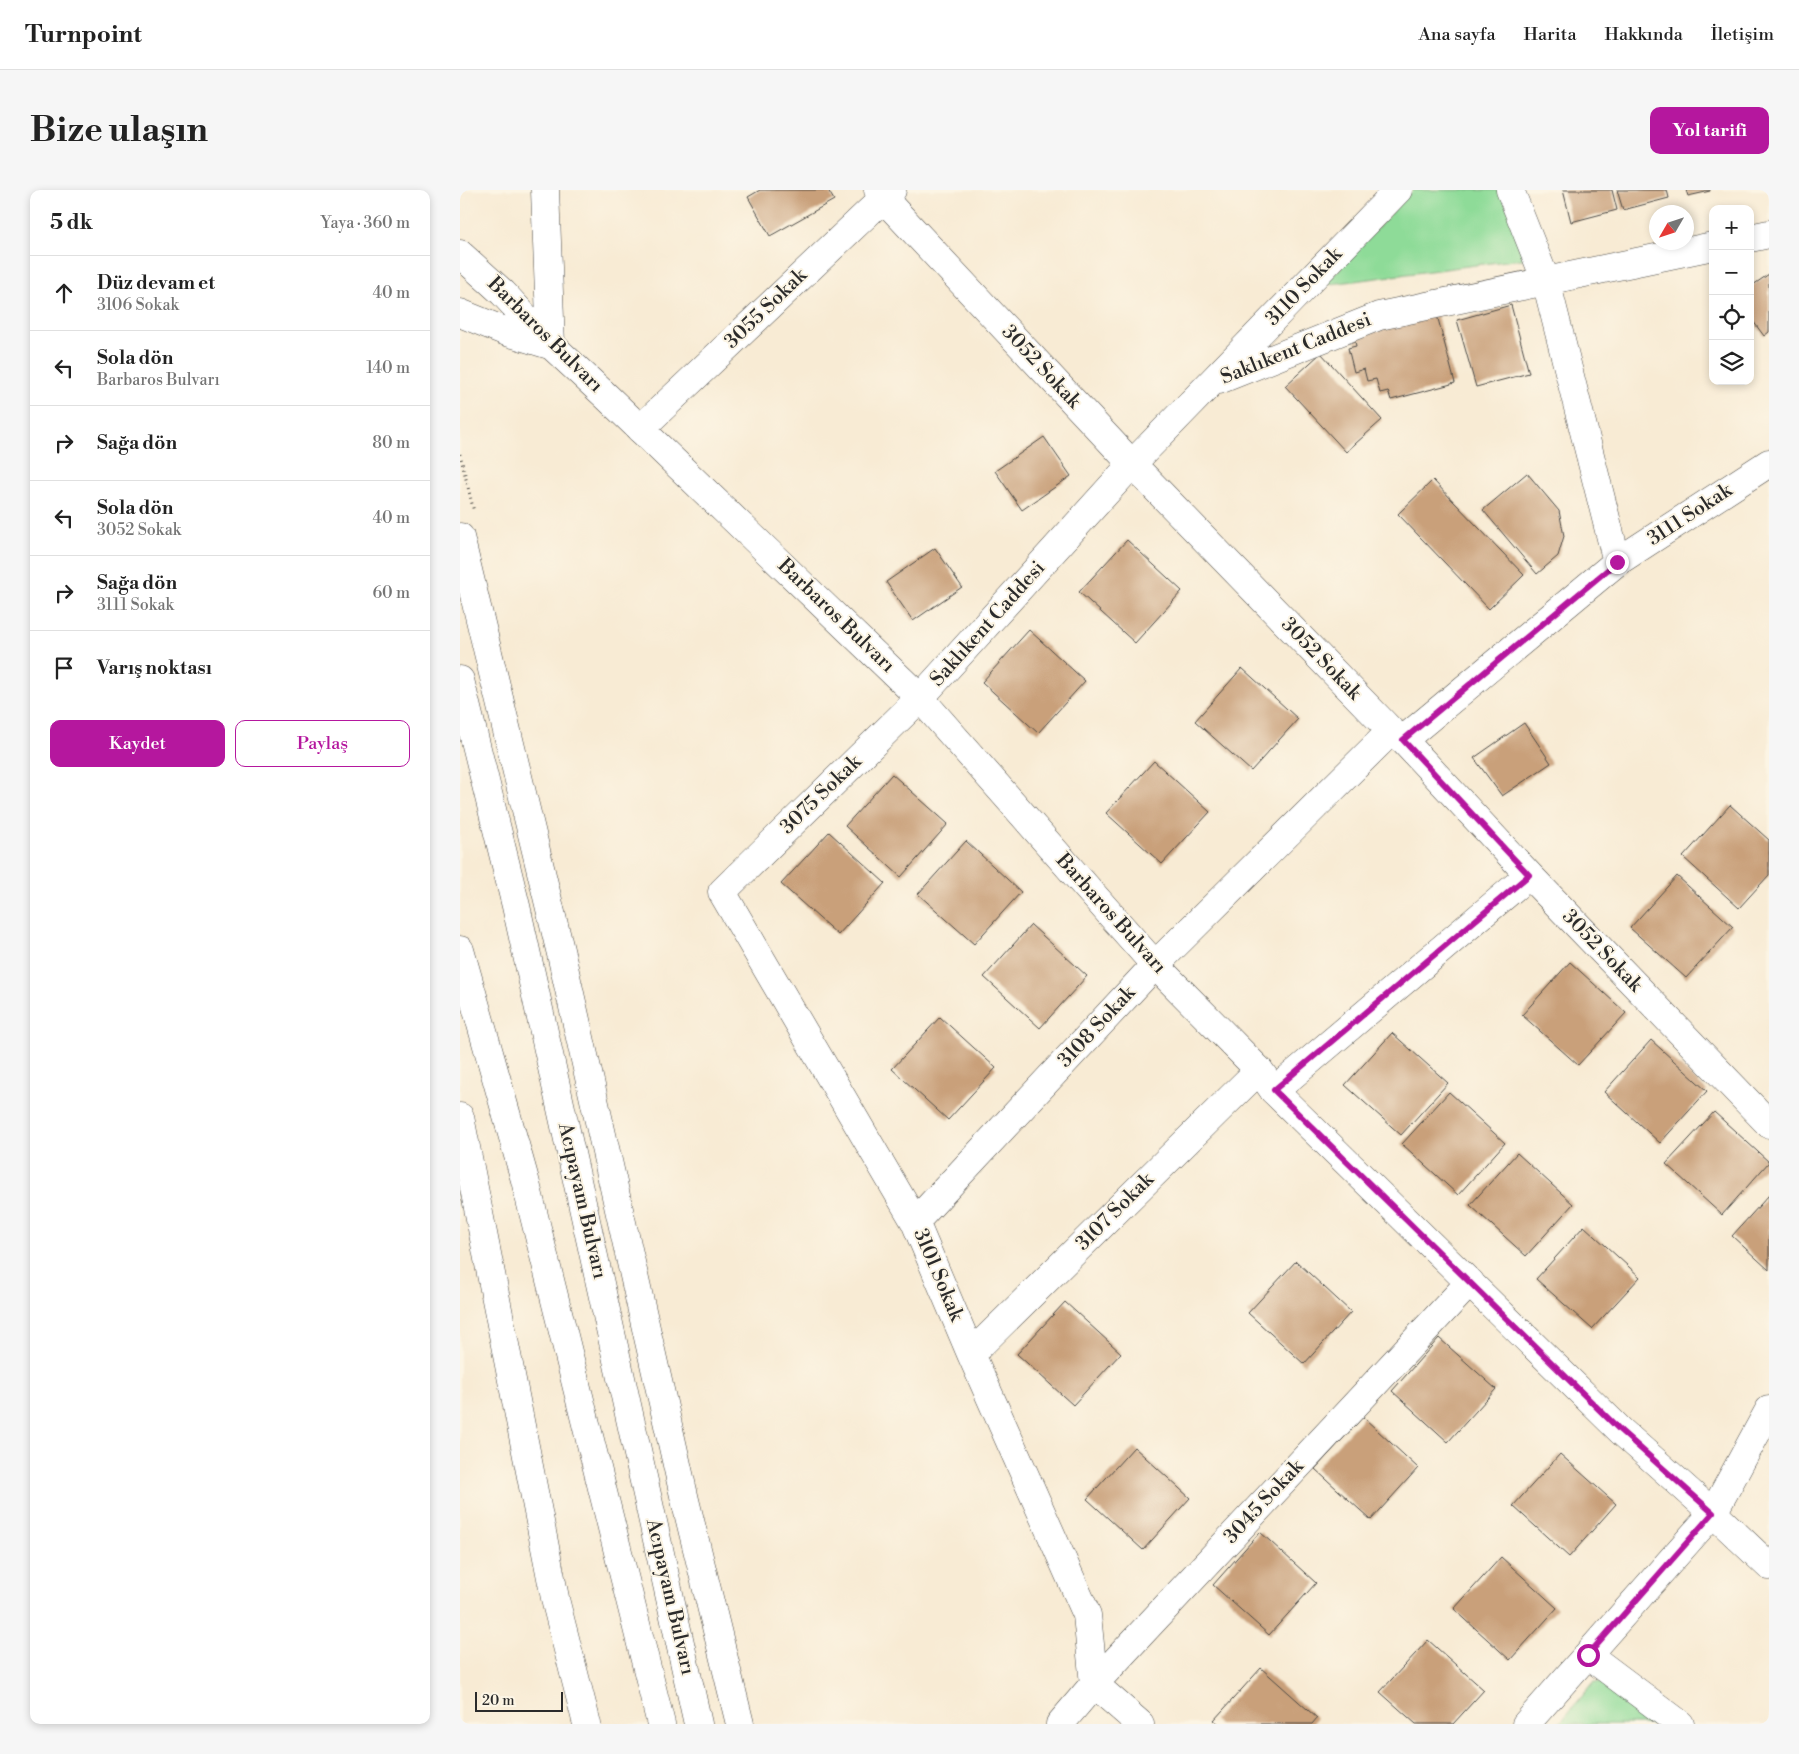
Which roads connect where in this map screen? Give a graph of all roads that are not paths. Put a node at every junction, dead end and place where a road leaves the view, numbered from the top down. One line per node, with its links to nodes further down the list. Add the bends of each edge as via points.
1 (545, 190): 11 (street)
2 (1398, 190): 12 (street, 3110 Sokak)
3 (1510, 190): 9 (street)
4 (884, 193): 13 (street, 3055 Sokak); 15 (street, 3052 Sokak)
5 (1769, 234): 6 (street)
6 (1754, 237)
7 (1709, 247): 9 (street, Saklıkent Caddesi)
8 (460, 254): 11 (street, Barbaros Bulvarı, via 503,293)
9 (1546, 281): 12 (street, Saklıkent Caddesi, via 1379,316); 17 (street)
10 (460, 314): 11 (street)
11 (551, 345): 13 (street, Barbaros Bulvarı)
12 (1210, 383): 15 (street, Saklıkent Caddesi)
13 (640, 429): 19 (street, Barbaros Bulvarı)
14 (1769, 463): 17 (street, 3111 Sokak)
15 (1132, 464): 19 (street, Saklıkent Caddesi); 20 (street, 3052 Sokak)
16 (460, 537): 39 (street, via 559,945 685,1500)
17 (1617, 562): 20 (street, 3111 Sokak)
18 (460, 680): 38 (street, Acıpayam Bulvarı, via 516,906)
19 (920, 698): 22 (street, 3075 Sokak); 24 (street, Barbaros Bulvarı)
20 (1397, 736): 21 (street, 3052 Sokak); 24 (street, 3108 Sokak)
21 (1529, 875): 25 (street, 3107 Sokak); 27 (street, 3052 Sokak)
22 (722, 892): 28 (street, 3101 Sokak)
23 (460, 950): 37 (street, Acıpayam Bulvarı, via 527,1189)
24 (1155, 965): 25 (street, Barbaros Bulvarı); 28 (street, 3108 Sokak)
25 (1266, 1080): 29 (street, Barbaros Bulvarı); 30 (street, 3107 Sokak)
26 (460, 1117): 36 (street, via 556,1603)
27 (1769, 1124)
28 (915, 1222): 30 (street, 3101 Sokak)
29 (1470, 1282): 32 (street, Barbaros Bulvarı, via 1621,1431); 35 (street, 3045 Sokak)
30 (971, 1354): 35 (street, 3101 Sokak, via 1087,1615)
31 (1769, 1410): 32 (street)
32 (1713, 1513): 33 (street, Barbaros Bulvarı); 34 (street)
33 (1769, 1566)
34 (1588, 1655): 42 (street); 43 (street)
35 (1094, 1684): 40 (street, 3045 Sokak); 41 (street)
36 (587, 1724)
37 (661, 1724)
38 (698, 1724)
39 (740, 1724)
40 (1060, 1724)
41 (1140, 1724)
42 (1526, 1724)
43 (1680, 1724)

